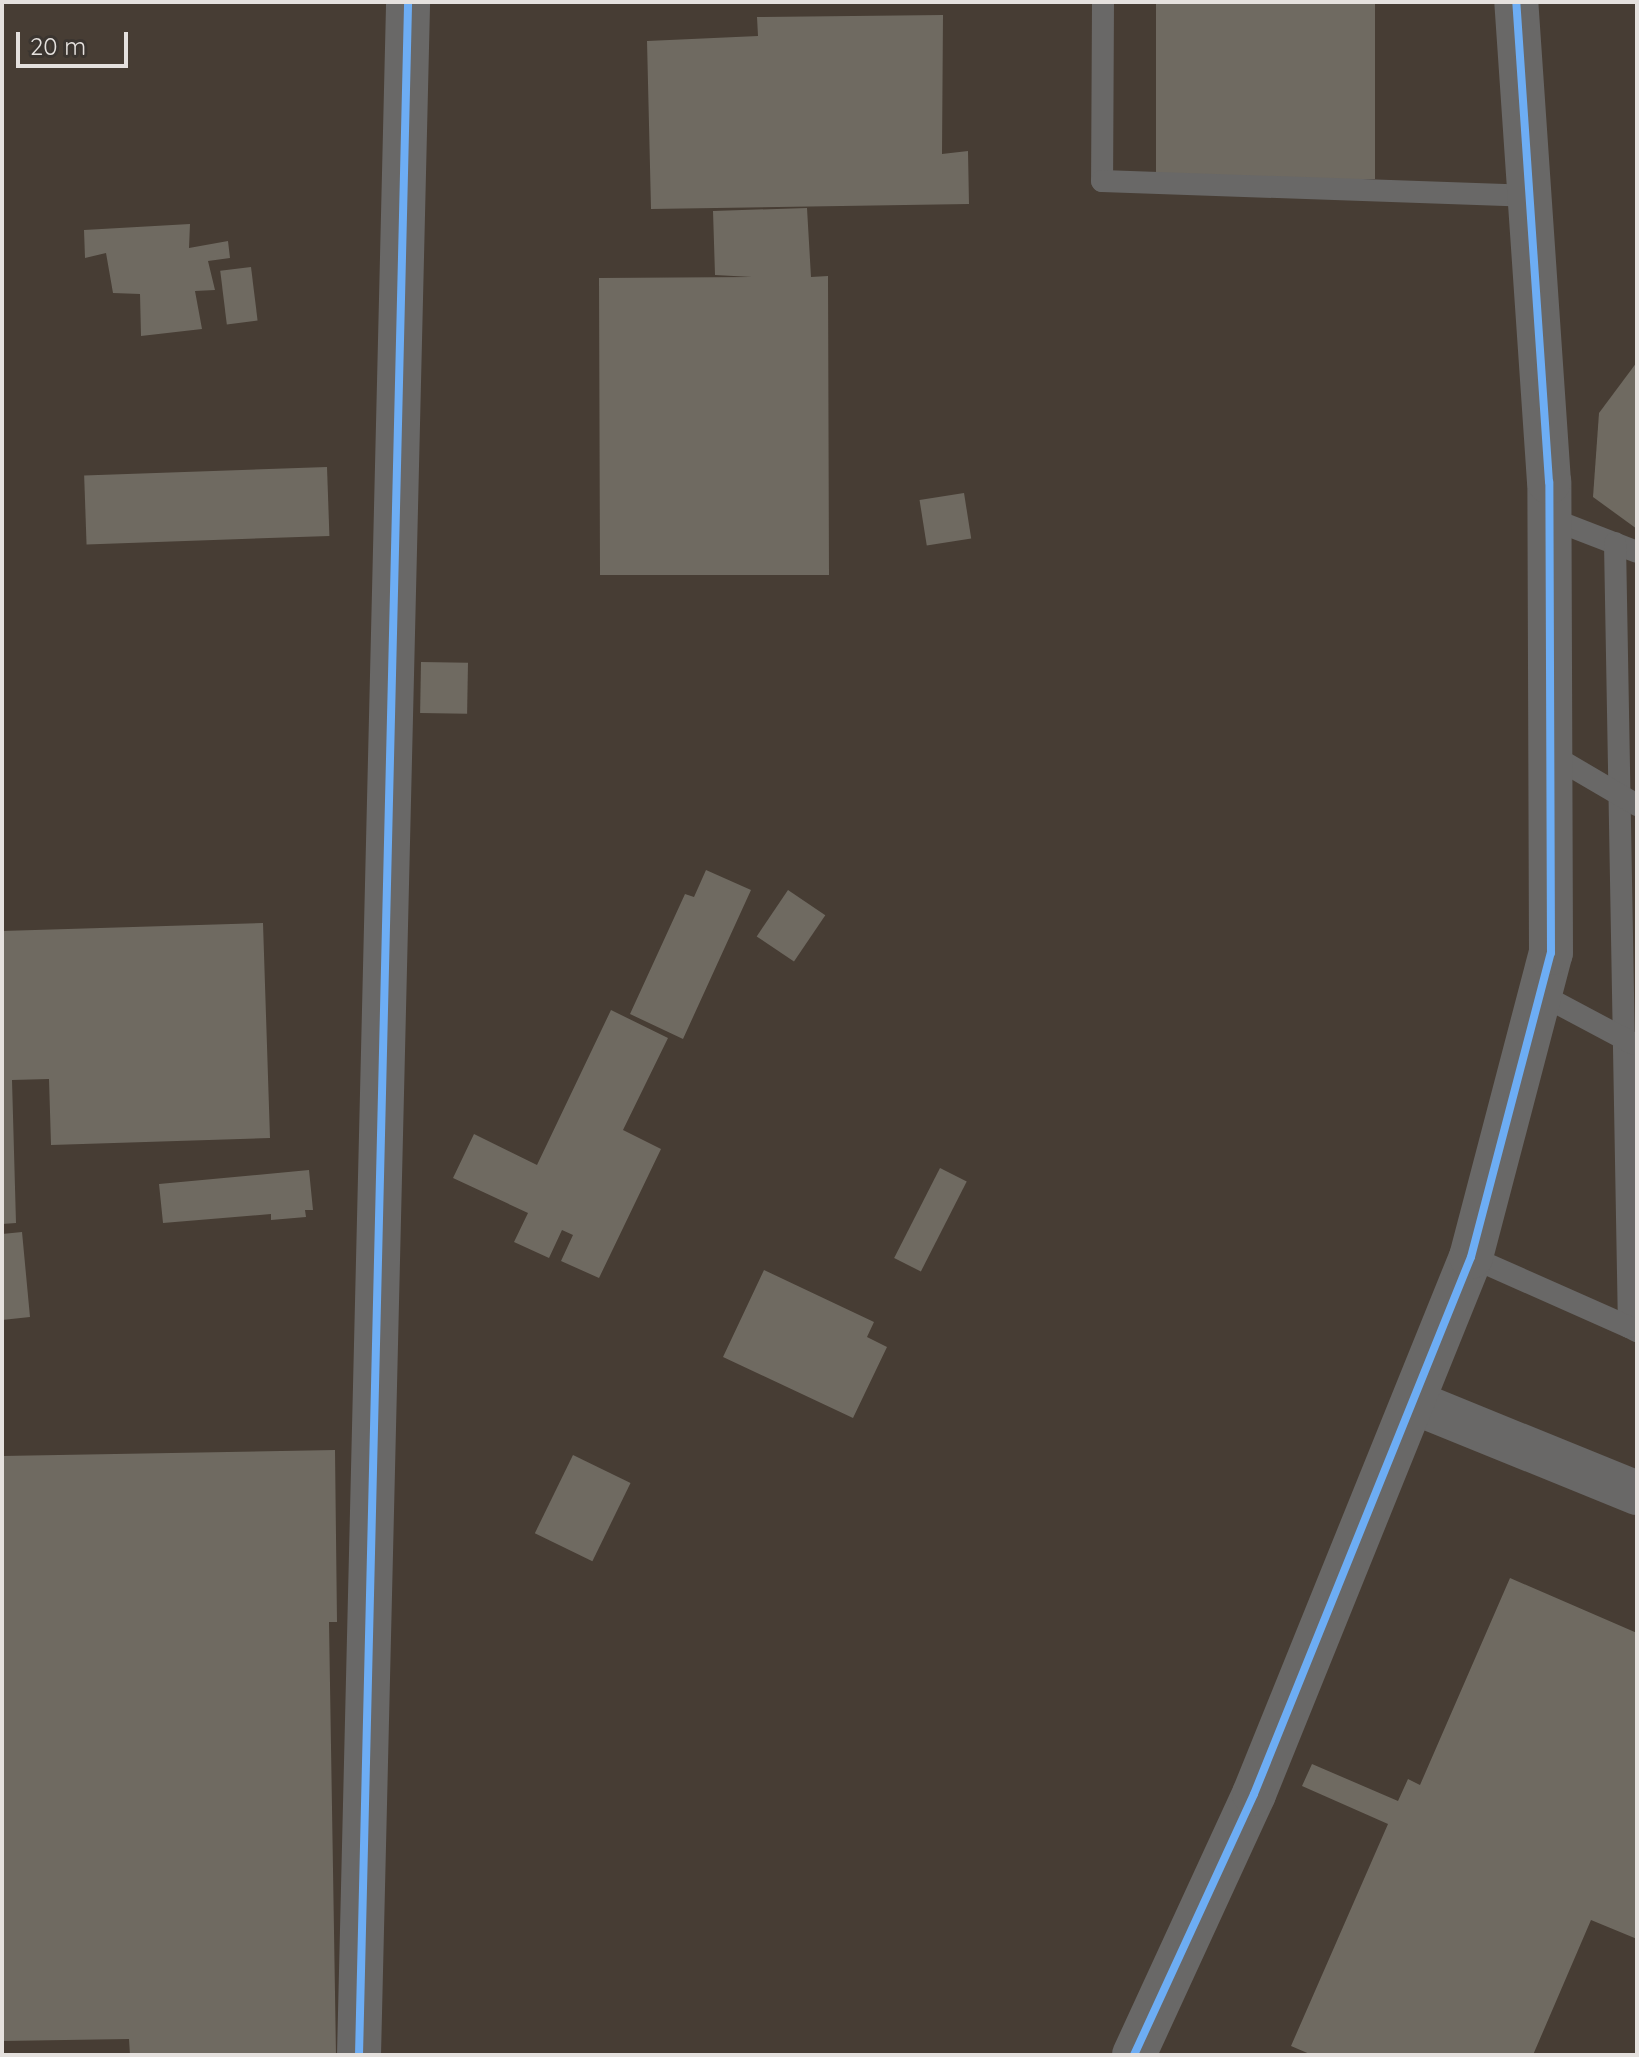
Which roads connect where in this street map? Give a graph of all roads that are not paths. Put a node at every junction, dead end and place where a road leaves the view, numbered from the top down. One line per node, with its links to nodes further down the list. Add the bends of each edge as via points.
1 (408, 2): 16 (street)
2 (1103, 2): 4 (lane, via 1102,181)
3 (1516, 2): 4 (street)
4 (1530, 196): 5 (street)
5 (1549, 518): 6 (lane); 8 (street)
6 (1615, 543): 7 (lane); 9 (lane)
7 (1637, 552)
8 (1550, 754): 9 (lane); 10 (street, via 1551,953)
9 (1628, 800): 11 (lane)
10 (1540, 994): 11 (lane); 12 (street)
11 (1631, 1042): 13 (lane)
12 (1471, 1257): 13 (lane); 14 (street)
13 (1633, 1329)
14 (1413, 1402): 15 (street); 17 (street, via 1254,1794)
15 (1637, 1493)
16 (359, 2055)
17 (1134, 2055)

